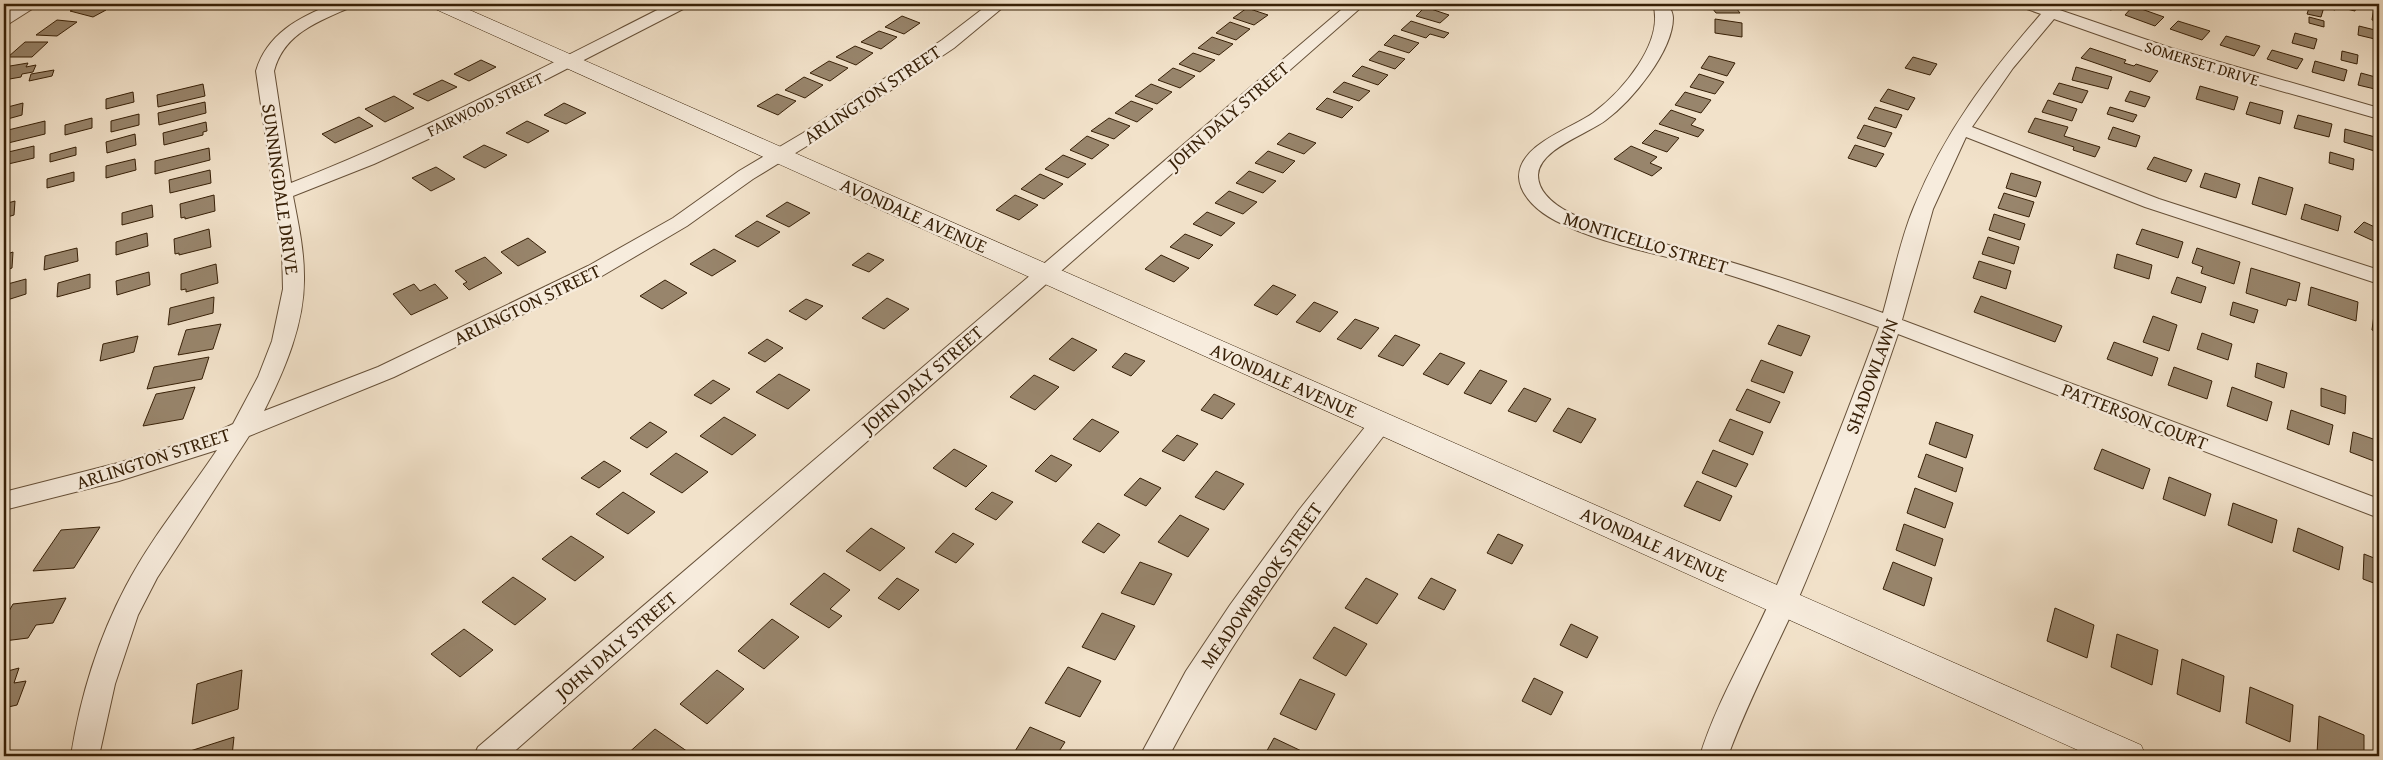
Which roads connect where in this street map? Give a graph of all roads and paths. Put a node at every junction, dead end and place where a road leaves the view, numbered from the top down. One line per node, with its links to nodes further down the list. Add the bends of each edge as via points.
1 (32, 4): 10 (street)
2 (345, 4): 15 (street, SUNNINGDALE DRIVE, via 294,30 276,45 266,61 264,71)
3 (440, 4): 11 (street, AVONDALE AVENUE)
4 (681, 4): 11 (street, FAIRWOOD STREET)
5 (999, 4): 14 (street, ARLINGTON STREET, via 948,44)
6 (1357, 4): 16 (street, JOHN DALY STREET)
7 (1662, 4): 18 (street, MONTICELLO STREET, via 1666,13 1665,27 1649,61 1633,83 1601,115 1532,161 1528,171 1533,192 1558,215 1589,227 1755,276)
8 (2027, 4): 9 (street, SOMERSET DRIVE)
9 (2051, 13): 12 (street, SOMERSET DRIVE, via 2229,72); 13 (street, SHADOWLAWN, via 2007,64)
10 (4, 20)
11 (572, 62): 14 (street, AVONDALE AVENUE); 15 (street, FAIRWOOD STREET, via 442,126)
12 (2379, 114)
13 (1961, 129): 17 (street, via 2152,203); 18 (street, SHADOWLAWN, via 1923,209)
14 (778, 155): 16 (street, AVONDALE AVENUE); 20 (street, ARLINGTON STREET, via 680,222 595,270 386,372)
15 (283, 193): 20 (street, SUNNINGDALE DRIVE, via 293,255 292,302 275,366)
16 (1044, 273): 19 (street, AVONDALE AVENUE); 25 (street, JOHN DALY STREET)
17 (2379, 277)
18 (1891, 322): 22 (street, PATTERSON COURT); 23 (street, SHADOWLAWN, via 1860,411)
19 (1381, 424): 23 (street, AVONDALE AVENUE); 26 (street, MEADOWBROOK STREET, via 1321,498 1244,606 1195,681)
20 (242, 430): 21 (street, ARLINGTON STREET, via 119,472); 24 (street, SUNNINGDALE DRIVE, via 148,571 126,610 108,658)
21 (4, 502)
22 (2379, 509)
23 (1783, 602): 27 (street, SHADOWLAWN); 28 (street, AVONDALE AVENUE)
24 (85, 756)
25 (488, 756)
26 (1154, 756)
27 (1714, 756)
28 (2128, 756)

